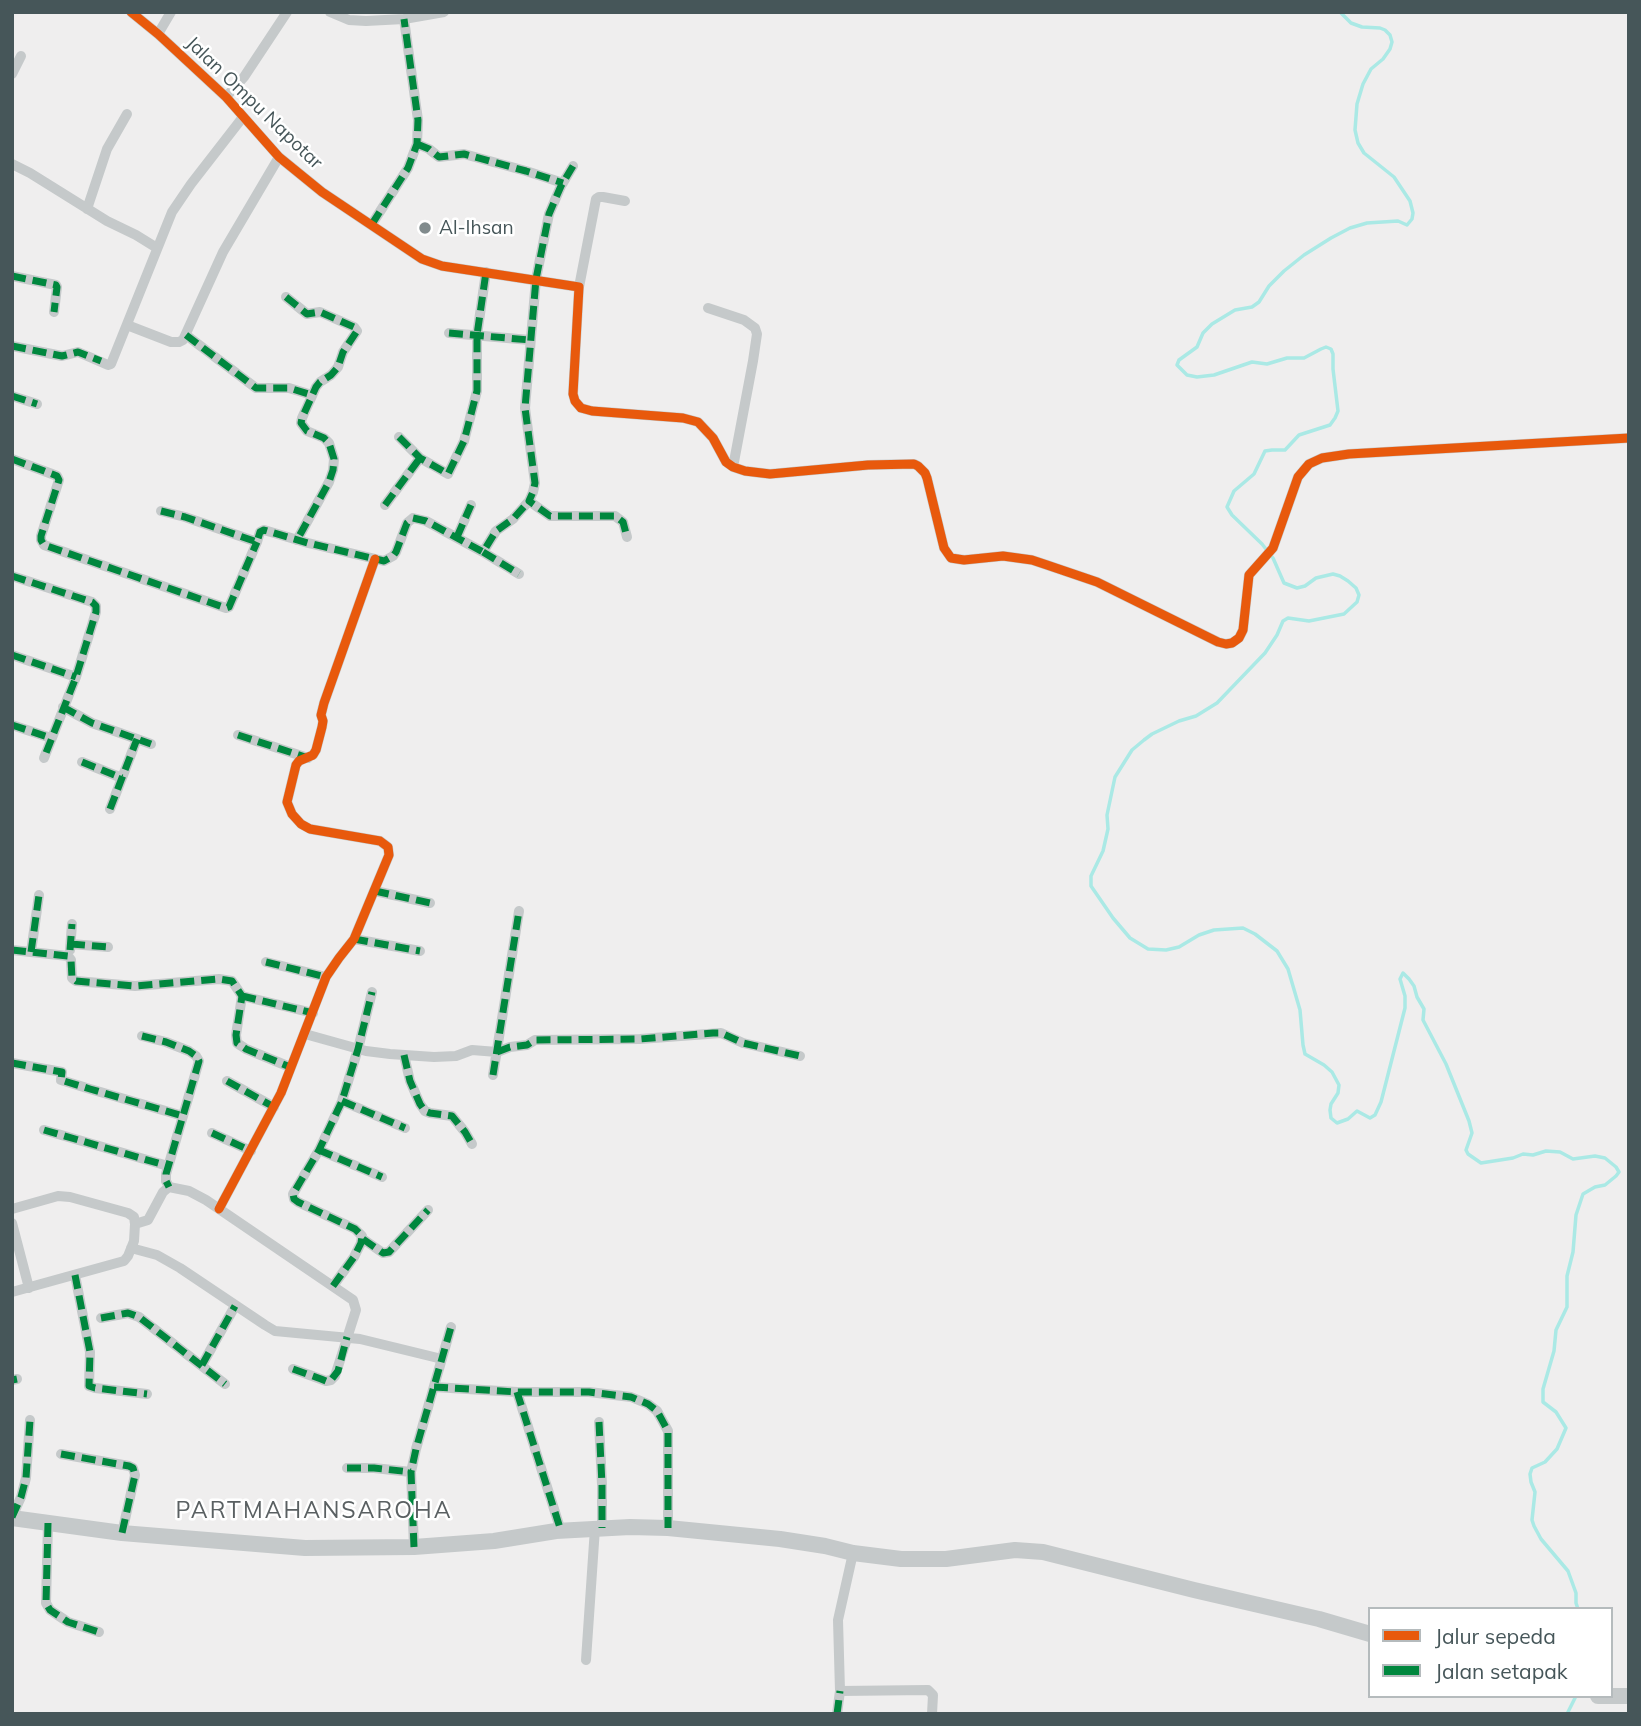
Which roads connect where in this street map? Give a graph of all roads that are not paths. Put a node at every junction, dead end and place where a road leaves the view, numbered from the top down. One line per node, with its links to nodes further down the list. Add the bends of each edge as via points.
1 (131, 12): 7 (street, Jalan Ompu Napotar)
2 (171, 12): 7 (street)
3 (287, 12): 10 (street)
4 (330, 12): 6 (street, via 349,20)
5 (444, 12): 6 (street)
6 (404, 19): 13 (street)
7 (158, 34): 10 (street, Jalan Ompu Napotar)
8 (21, 56): 9 (street)
9 (12, 74)
10 (226, 97): 12 (street, Jalan Ompu Napotar)
11 (127, 114): 19 (street, via 107,149)
12 (243, 117): 14 (street, Jalan Ompu Napotar); 21 (street, via 184,193)
13 (417, 144): 17 (street, via 439,157 464,154); 20 (street)
14 (279, 157): 20 (street, Jalan Ompu Napotar); 31 (street, via 223,253)
15 (12, 165): 19 (street)
16 (573, 166): 17 (street)
17 (563, 183): 24 (street, via 549,214)
18 (625, 201): 25 (street, via 596,199)
19 (87, 209): 21 (street)
20 (372, 224): 22 (street, Jalan Ompu Napotar, via 431,263)
21 (157, 248): 29 (street)
22 (486, 272): 24 (street, Jalan Ompu Napotar); 32 (street)
23 (12, 276): 28 (street, via 56,285)
24 (536, 279): 25 (street, Jalan Ompu Napotar); 33 (street)
25 (579, 287): 42 (street, via 573,394 578,406 698,422)
26 (286, 297): 35 (street, via 308,315 320,312 357,330 338,368)
27 (708, 307): 42 (street, via 744,320 757,334)
28 (54, 312)
29 (127, 325): 31 (street, via 171,342); 34 (street, via 110,365 78,352 62,356)
30 (449, 333): 32 (street)
31 (186, 335): 35 (street, via 256,388 289,388)
32 (477, 335): 33 (street); 40 (street, via 477,391 460,452 448,475)
33 (530, 340): 43 (street, via 525,408 535,483)
34 (12, 346)
35 (312, 395): 49 (street, via 301,423 329,443 333,470)
36 (12, 396): 37 (street)
37 (37, 404)
38 (399, 437): 40 (street)
39 (1629, 438): 42 (street, via 1349,454 1309,464 1298,477 1273,548 1247,580 1243,630 1239,638 1226,644 1097,582 1032,560 951,558 944,548 925,473 914,464 770,474)
40 (420, 458): 44 (street)
41 (12, 459): 50 (street, via 59,480 41,536 44,545 220,606 229,607)
42 (733, 467)
43 (529, 501): 48 (street, via 550,516 615,516 623,522); 51 (street, via 496,531)
44 (385, 505)
45 (471, 505): 47 (street)
46 (161, 511): 50 (street)
47 (457, 537): 51 (street); 52 (street, via 413,518 393,556)
48 (627, 537)
49 (298, 540): 50 (street, via 264,530); 52 (street)
50 (257, 542)
51 (484, 552): 53 (street)
52 (375, 559): 64 (street, via 324,703 316,750)
53 (519, 574)
54 (12, 576): 56 (street, via 96,606)
55 (12, 655): 56 (street)
56 (76, 677): 57 (street)
57 (63, 707): 60 (street); 61 (street)
58 (12, 724): 60 (street)
59 (238, 735): 64 (street)
60 (51, 738): 63 (street)
61 (137, 739): 62 (street); 66 (street)
62 (151, 744)
63 (44, 758)
64 (308, 758): 68 (street, via 296,765 287,802 292,814 310,829 385,844 389,855)
65 (82, 762): 66 (street)
66 (122, 778): 67 (street)
67 (110, 809)
68 (375, 891): 70 (street); 73 (street)
69 (39, 895): 77 (street)
70 (430, 903)
71 (519, 911): 88 (street)
72 (72, 924): 74 (street)
73 (354, 939): 78 (street); 81 (street)
74 (71, 944): 75 (street); 79 (street)
75 (108, 947)
76 (12, 950): 77 (street)
77 (31, 951): 79 (street)
78 (420, 951)
79 (70, 957): 83 (street, via 76,981 135,986 228,979)
80 (266, 962): 81 (street)
81 (327, 977): 84 (street)
82 (372, 992): 87 (street)
83 (242, 996): 84 (street); 92 (street, via 237,1043)
84 (313, 1013): 85 (street)
85 (305, 1034): 87 (street); 92 (street)
86 (142, 1036): 97 (street, via 189,1051 199,1061)
87 (358, 1049): 89 (street); 95 (street)
88 (497, 1052): 89 (street); 90 (street, via 533,1040 721,1033); 93 (street)
89 (404, 1055): 101 (street, via 410,1081 425,1111 452,1116)
90 (800, 1056)
91 (12, 1063): 97 (street, via 62,1072 61,1080)
92 (290, 1067): 96 (street)
93 (493, 1074)
94 (227, 1081): 96 (street)
95 (342, 1101): 98 (street); 102 (street)
96 (274, 1107): 103 (street)
97 (183, 1115): 104 (street)
98 (405, 1128)
99 (44, 1130): 104 (street)
100 (212, 1133): 103 (street)
101 (471, 1144)
102 (319, 1150): 105 (street); 112 (street, via 294,1190 294,1199 355,1229)
103 (251, 1151): 108 (street)
104 (169, 1166): 106 (street)
105 (382, 1177)
106 (169, 1187): 108 (street, via 189,1191); 111 (street, via 148,1220)
107 (12, 1209): 111 (street, via 70,1197 128,1213)
108 (219, 1209): 115 (street)
109 (428, 1210): 112 (street, via 387,1254)
110 (12, 1223): 116 (street)
111 (135, 1224): 113 (street)
112 (363, 1239): 115 (street)
113 (131, 1248): 114 (street, via 124,1261); 118 (street, via 157,1255)
114 (75, 1275): 116 (street); 128 (street, via 90,1352 89,1386)
115 (333, 1286): 121 (street, via 355,1305)
116 (29, 1288): 117 (street)
117 (12, 1292)
118 (235, 1306): 121 (street, via 275,1331); 123 (street)
119 (101, 1318): 123 (street, via 128,1313 139,1317)
120 (451, 1326): 122 (street)
121 (347, 1337): 122 (street); 124 (street, via 331,1380)
122 (442, 1359): 126 (street)
123 (202, 1365): 125 (street)
124 (293, 1369)
125 (225, 1384)
126 (434, 1387): 127 (street); 133 (street)
127 (517, 1392): 137 (street, via 631,1396 657,1411 668,1431); 138 (street)
128 (147, 1394)
129 (30, 1420): 134 (street, via 26,1478)
130 (599, 1422): 136 (street, via 602,1485)
131 (61, 1454): 139 (street, via 133,1468)
132 (347, 1468): 133 (street)
133 (411, 1472): 140 (street)
134 (12, 1517): 135 (main road)
135 (48, 1523): 139 (main road); 142 (street, via 46,1603 68,1622)
136 (598, 1528): 137 (main road); 138 (main road); 144 (street)
137 (668, 1528): 141 (main road, via 780,1539)
138 (561, 1531): 140 (main road)
139 (122, 1532): 140 (main road, via 305,1548)
140 (414, 1547)
141 (853, 1553): 143 (main road, via 946,1559 1015,1550 1043,1552); 145 (street, via 838,1620)
142 (99, 1632)
143 (1368, 1633)
144 (586, 1660)
145 (840, 1691): 146 (street); 147 (street, via 928,1690 933,1695)
146 (837, 1714)
147 (932, 1714)

